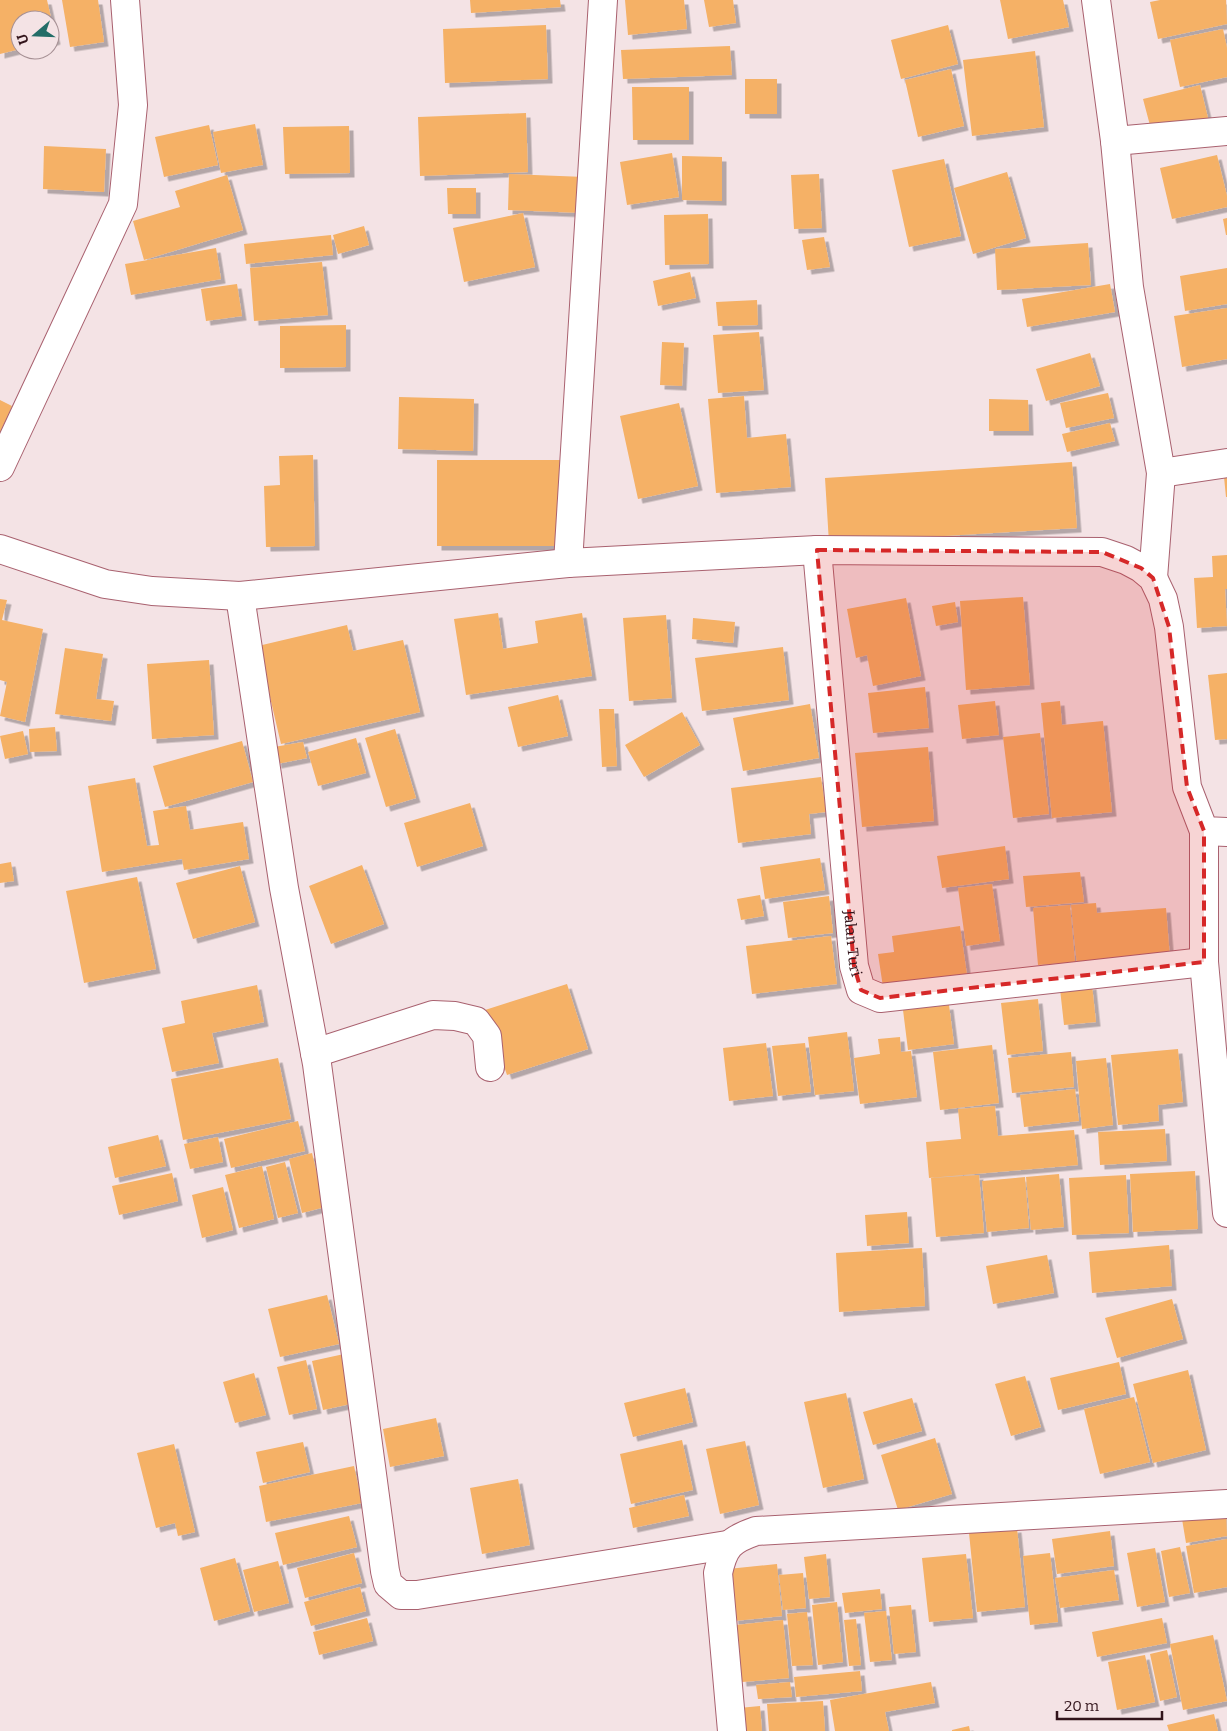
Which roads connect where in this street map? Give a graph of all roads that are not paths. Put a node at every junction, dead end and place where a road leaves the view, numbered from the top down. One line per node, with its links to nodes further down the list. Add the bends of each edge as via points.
1 (125, 0): 7 (street, via 133,105 123,204)
2 (603, 0): 11 (street)
3 (1096, 0): 5 (street)
4 (1227, 132): 5 (street)
5 (1115, 141): 8 (street, via 1129,287)
6 (1227, 463): 8 (street)
7 (0, 467)
8 (1161, 473): 12 (street)
9 (0, 549): 13 (street, via 106,584 152,591)
10 (817, 550): 11 (street); 12 (street, via 1102,552 1126,560); 15 (street, Jalan Turi, via 854,966 861,990 880,998)
11 (568, 563): 13 (street)
12 (1153, 578): 14 (street, via 1169,626 1187,787)
13 (240, 596): 16 (street, via 284,888)
14 (1215, 831): 15 (street)
15 (1204, 962): 18 (street)
16 (315, 1053): 17 (street, via 433,1015 455,1016 476,1021 488,1036); 20 (street, via 388,1584 401,1595 417,1595)
17 (490, 1067)
18 (1227, 1213)
19 (1227, 1504): 20 (street, via 756,1531)
20 (727, 1545): 21 (street, via 718,1573)
21 (732, 1731)

